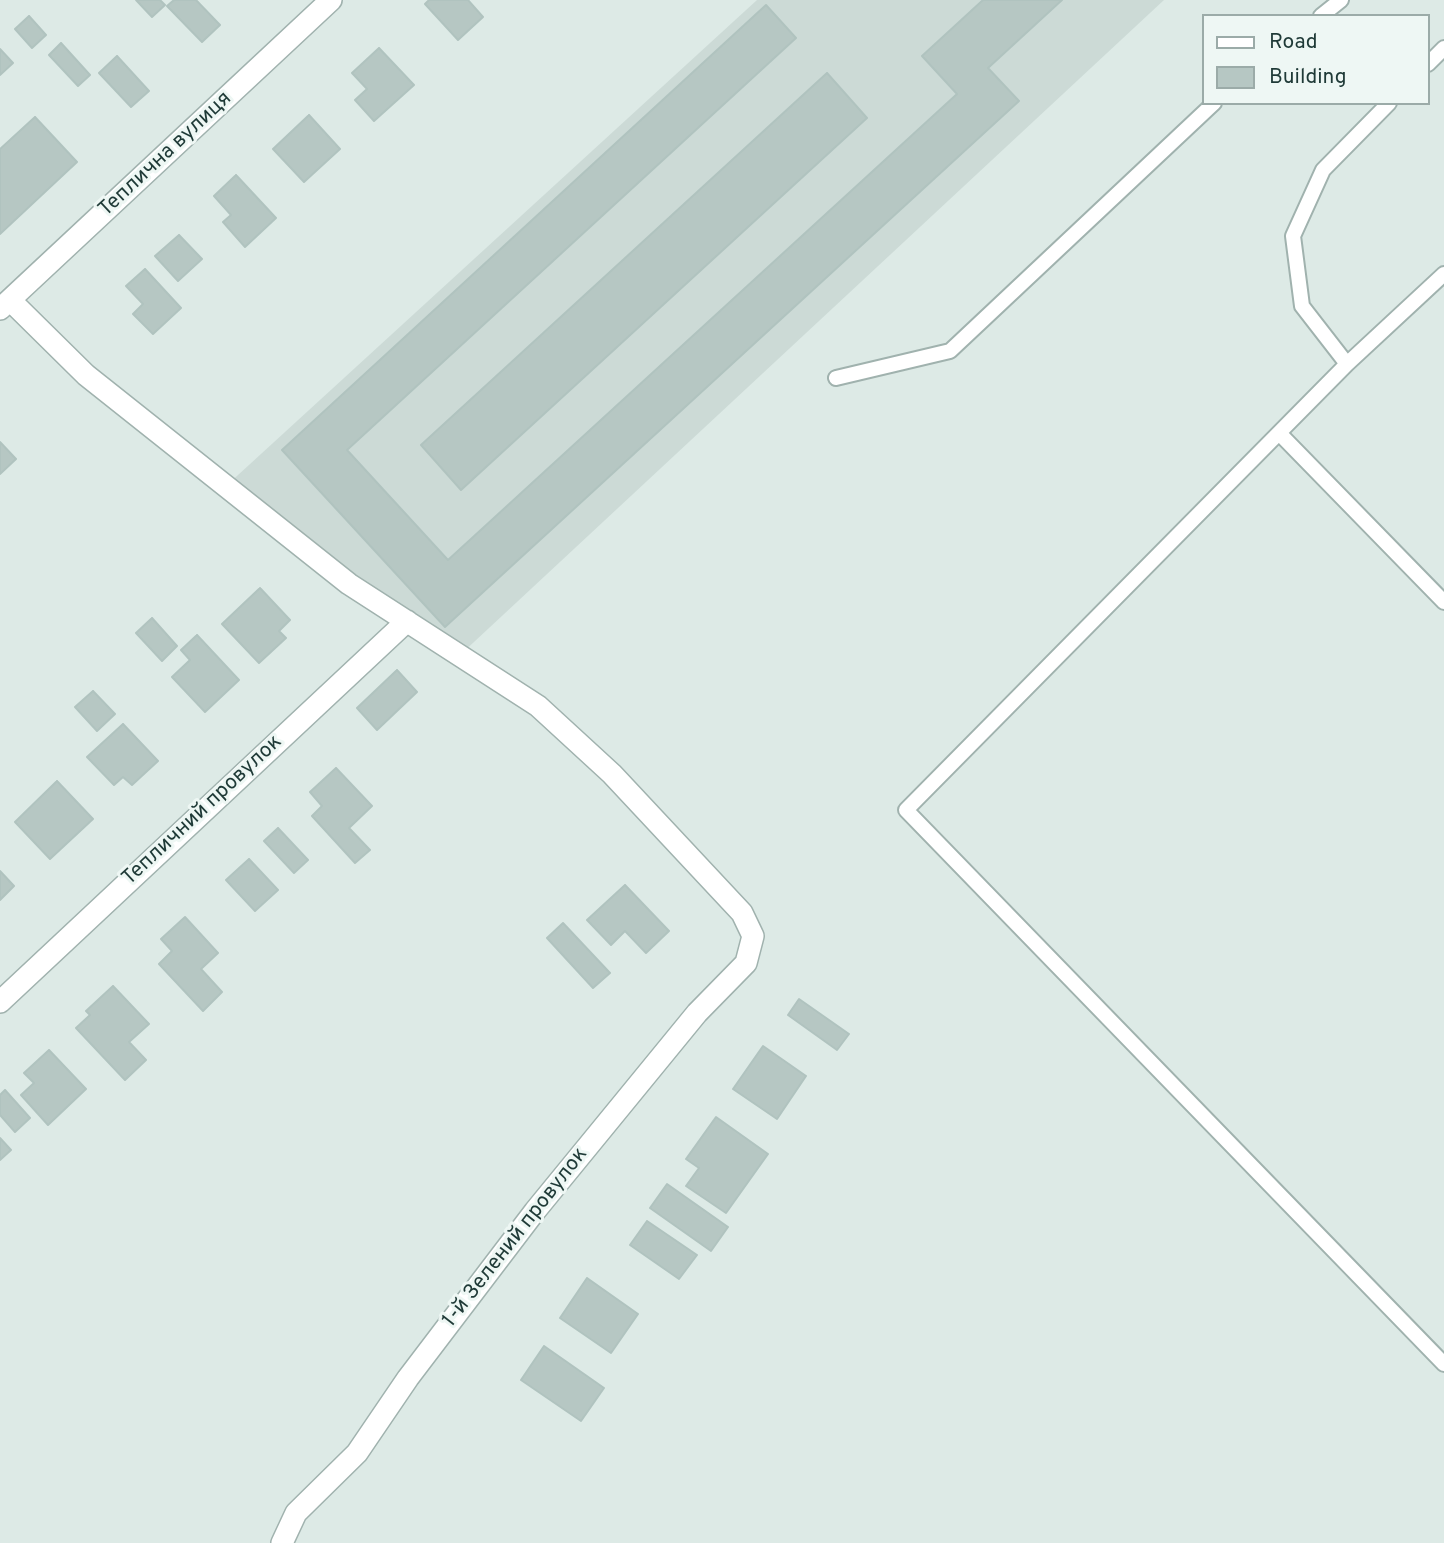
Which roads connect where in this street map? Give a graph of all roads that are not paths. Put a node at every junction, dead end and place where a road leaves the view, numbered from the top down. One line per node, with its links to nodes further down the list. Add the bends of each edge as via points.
1 (331, 0): 9 (street, Теплична вулиця)
2 (1341, 0): 3 (lane)
3 (1324, 14)
4 (1444, 48): 5 (lane)
5 (1430, 62)
6 (1212, 105): 11 (lane, via 950,351)
7 (1387, 105): 10 (lane, via 1323,170 1293,236 1302,306)
8 (1444, 274): 10 (lane)
9 (5, 304): 14 (street, via 86,375 349,584)
10 (1348, 365): 12 (lane)
11 (836, 378)
12 (1279, 433): 13 (lane); 16 (lane, via 906,810)
13 (1444, 602)
14 (407, 621): 15 (street, Тепличний провулок); 17 (street, 1-й Зелений провулок, via 538,706 612,774 742,913 753,936 746,963 697,1013 535,1211 357,1453 296,1513)
15 (0, 1002)
16 (1444, 1364)
17 (282, 1543)

